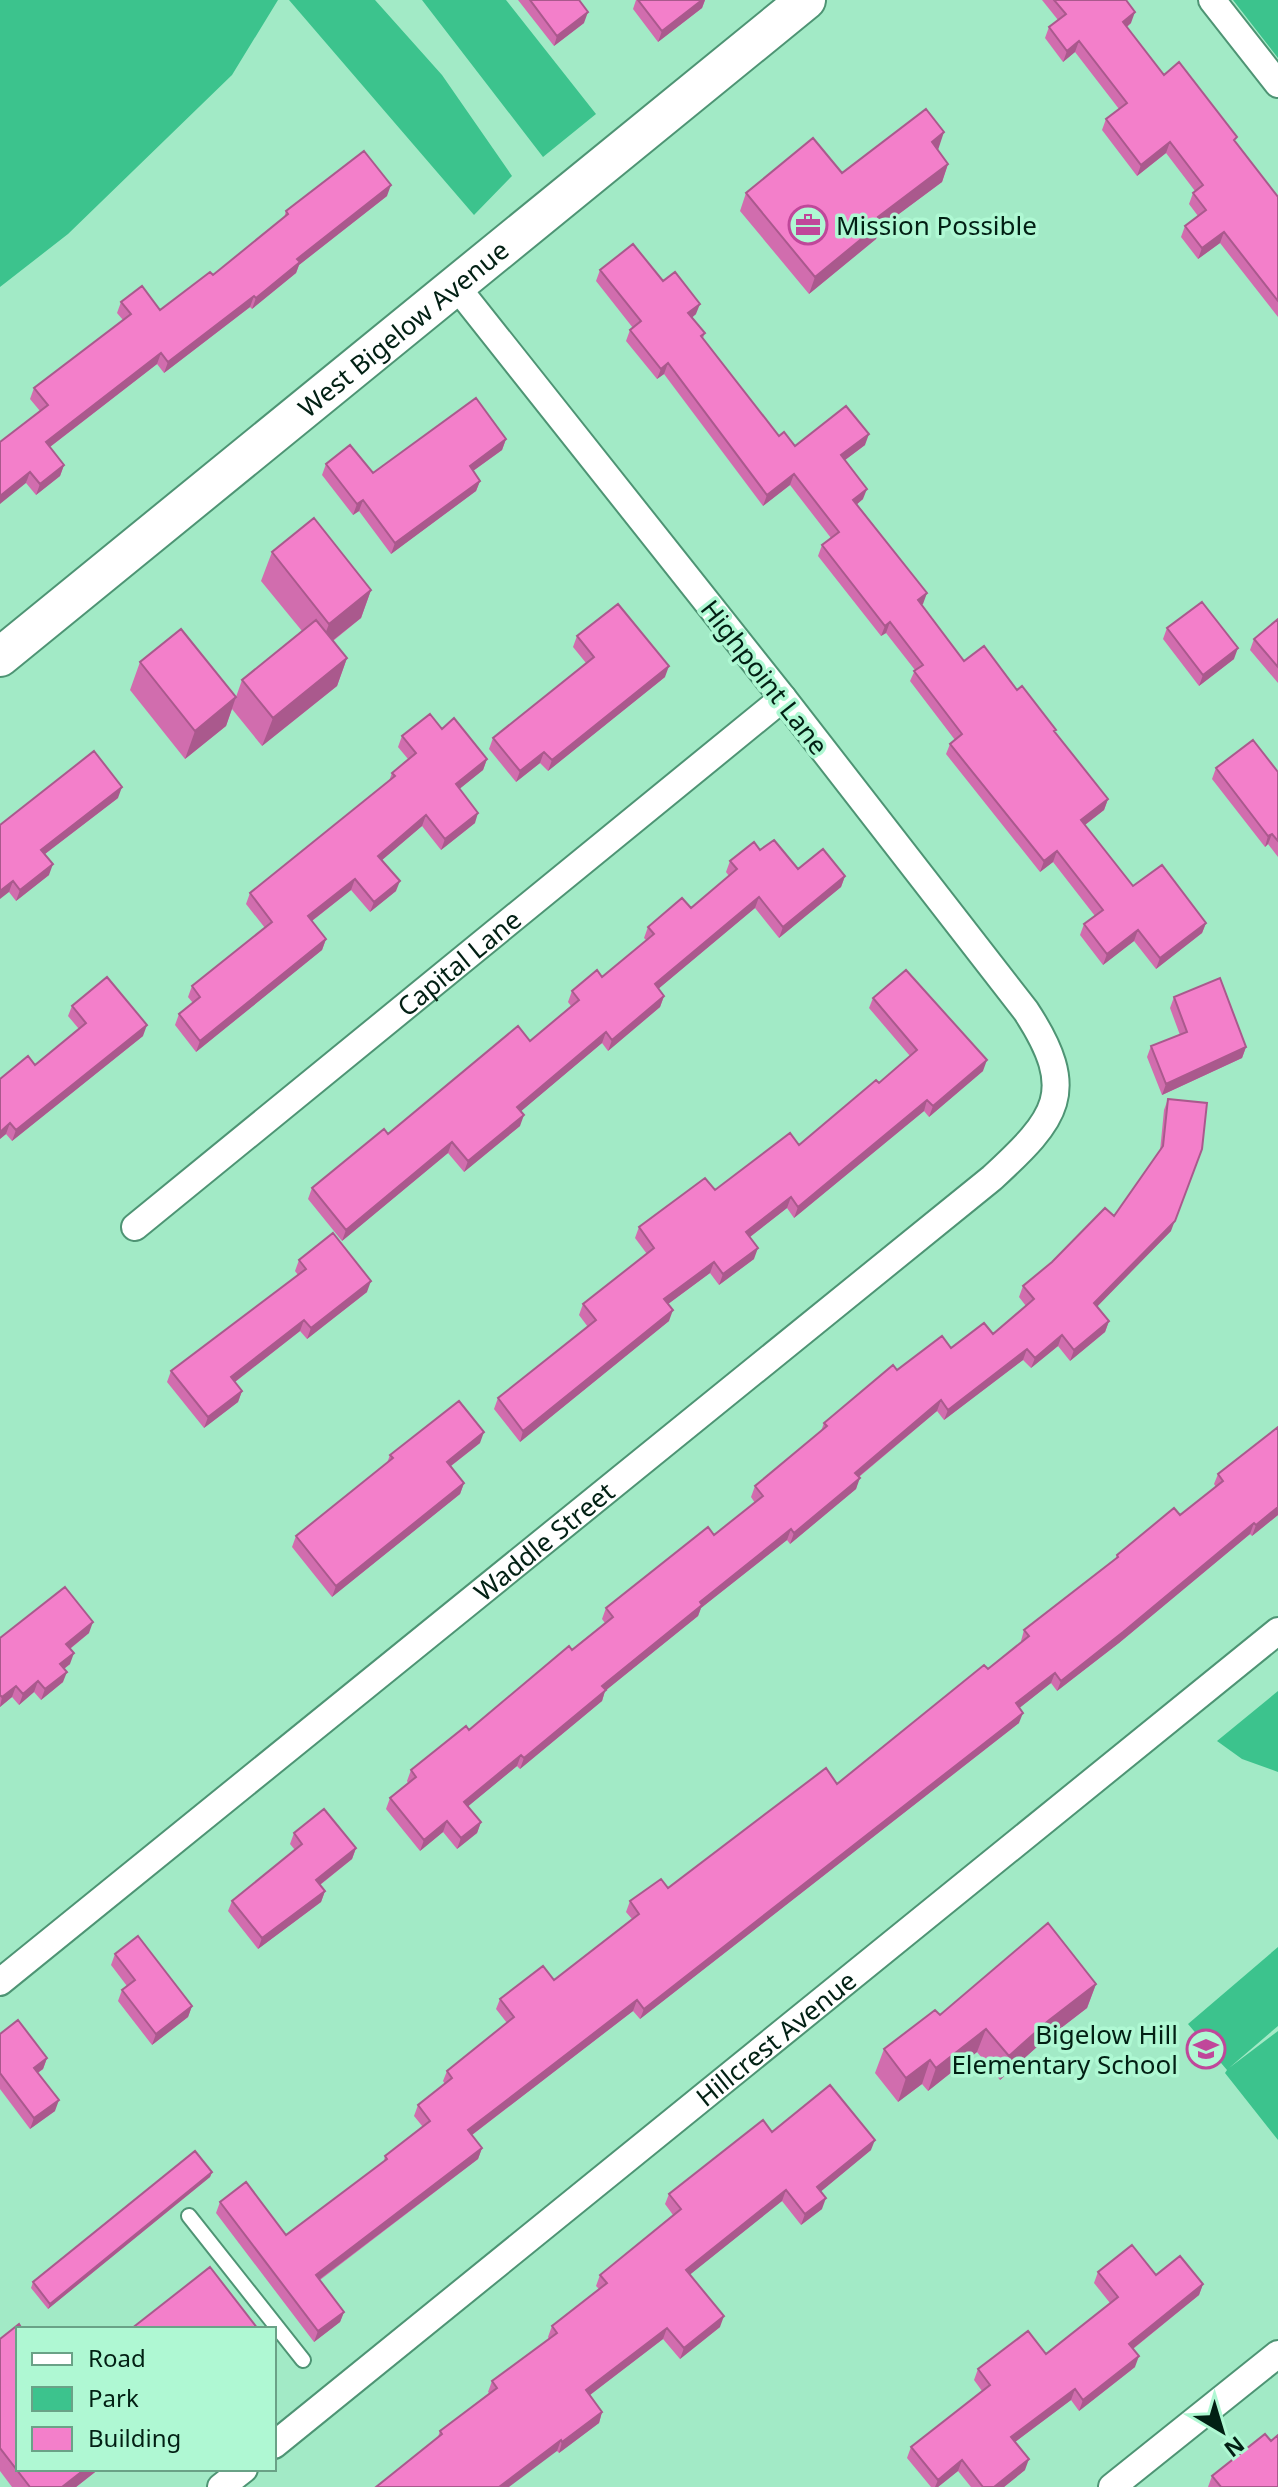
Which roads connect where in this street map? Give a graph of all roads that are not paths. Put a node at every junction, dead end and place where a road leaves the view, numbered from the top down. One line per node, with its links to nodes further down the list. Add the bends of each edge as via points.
1 (806, 0): 4 (main road, West Bigelow Avenue)
2 (1212, 0): 3 (street)
3 (1278, 84)
4 (456, 286): 5 (main road, West Bigelow Avenue); 6 (street, Highpoint Lane)
5 (0, 657)
6 (783, 698): 7 (street, Highpoint Lane, via 1026,1011 1051,1054); 8 (street, Capital Lane)
7 (1057, 1078): 10 (street, Waddle Street, via 1055,1103 1044,1125 992,1178)
8 (135, 1227)
9 (1278, 1631): 14 (street, Hillcrest Avenue)
10 (0, 1982)
11 (189, 2216): 13 (lane)
12 (1278, 2354): 17 (street)
13 (303, 2360)
14 (276, 2443)
15 (241, 2471): 16 (street)
16 (221, 2487)
17 (1112, 2487)

